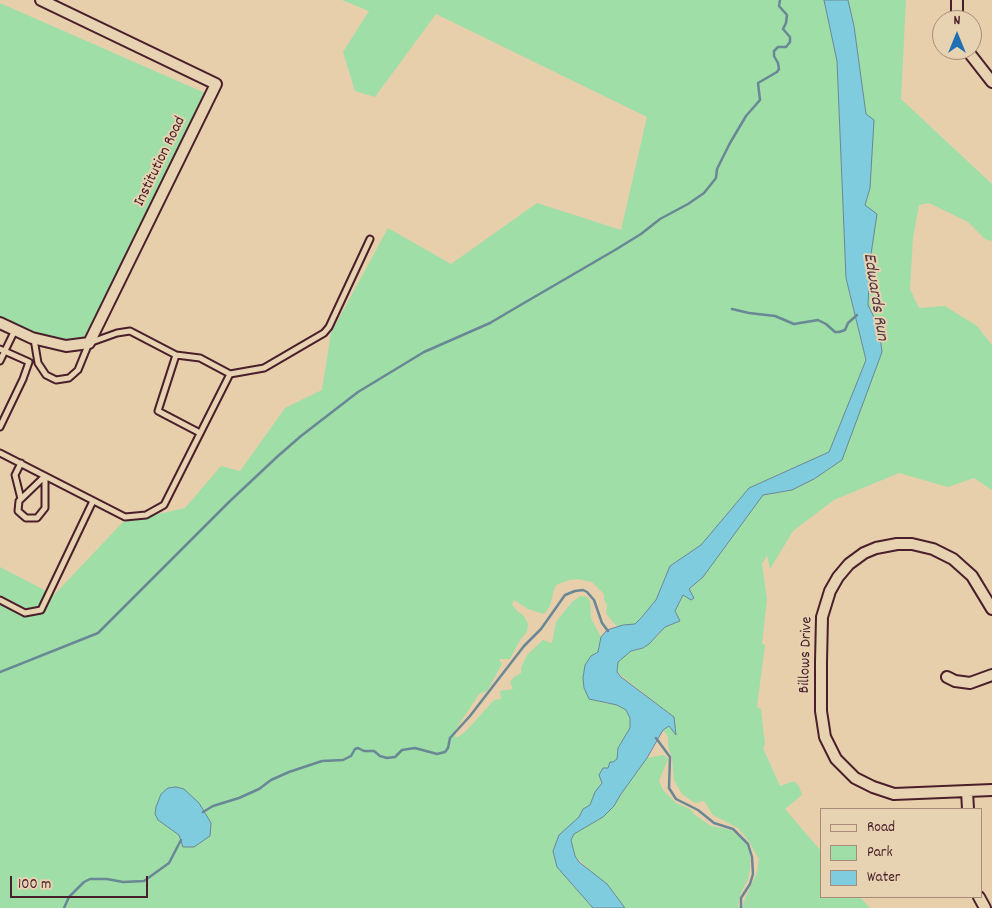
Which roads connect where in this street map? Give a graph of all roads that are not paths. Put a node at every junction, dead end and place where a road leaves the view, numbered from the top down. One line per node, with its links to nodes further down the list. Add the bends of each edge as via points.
1 (41, 0): 8 (street, Institution Road, via 216,84)
2 (975, 60): 3 (street)
3 (992, 82)
4 (370, 239): 12 (lane, via 324,333 264,368)
5 (0, 324): 6 (street)
6 (15, 330): 7 (street); 9 (lane)
7 (34, 339): 8 (street, via 66,346); 8 (lane, via 38,363 46,375 56,380 69,378 78,370)
8 (88, 343): 10 (lane, via 130,332)
9 (2, 350): 11 (lane); 13 (lane, via 29,362)
10 (176, 355): 12 (lane, via 200,358); 14 (lane, via 158,411)
11 (0, 361)
12 (230, 374): 14 (lane)
13 (0, 427)
14 (200, 433): 19 (lane, via 164,506 146,515 125,518)
15 (0, 453): 16 (lane)
16 (21, 463): 17 (lane); 18 (lane, via 15,475)
17 (45, 476): 18 (lane); 18 (lane, via 45,508 37,518 26,518 18,511); 19 (lane)
18 (21, 499)
19 (93, 501): 20 (lane, via 41,610 25,613)
20 (0, 600)
21 (992, 608): 25 (street, Billows Drive, via 972,576 953,559 933,549 904,543 876,548 849,564 830,591 822,617 821,711 825,737 836,759 855,778 884,791 908,794)
22 (992, 675): 23 (street, via 970,683)
23 (947, 676)
24 (992, 790): 25 (street, Billows Drive)
25 (967, 791): 26 (street)
26 (968, 808)

